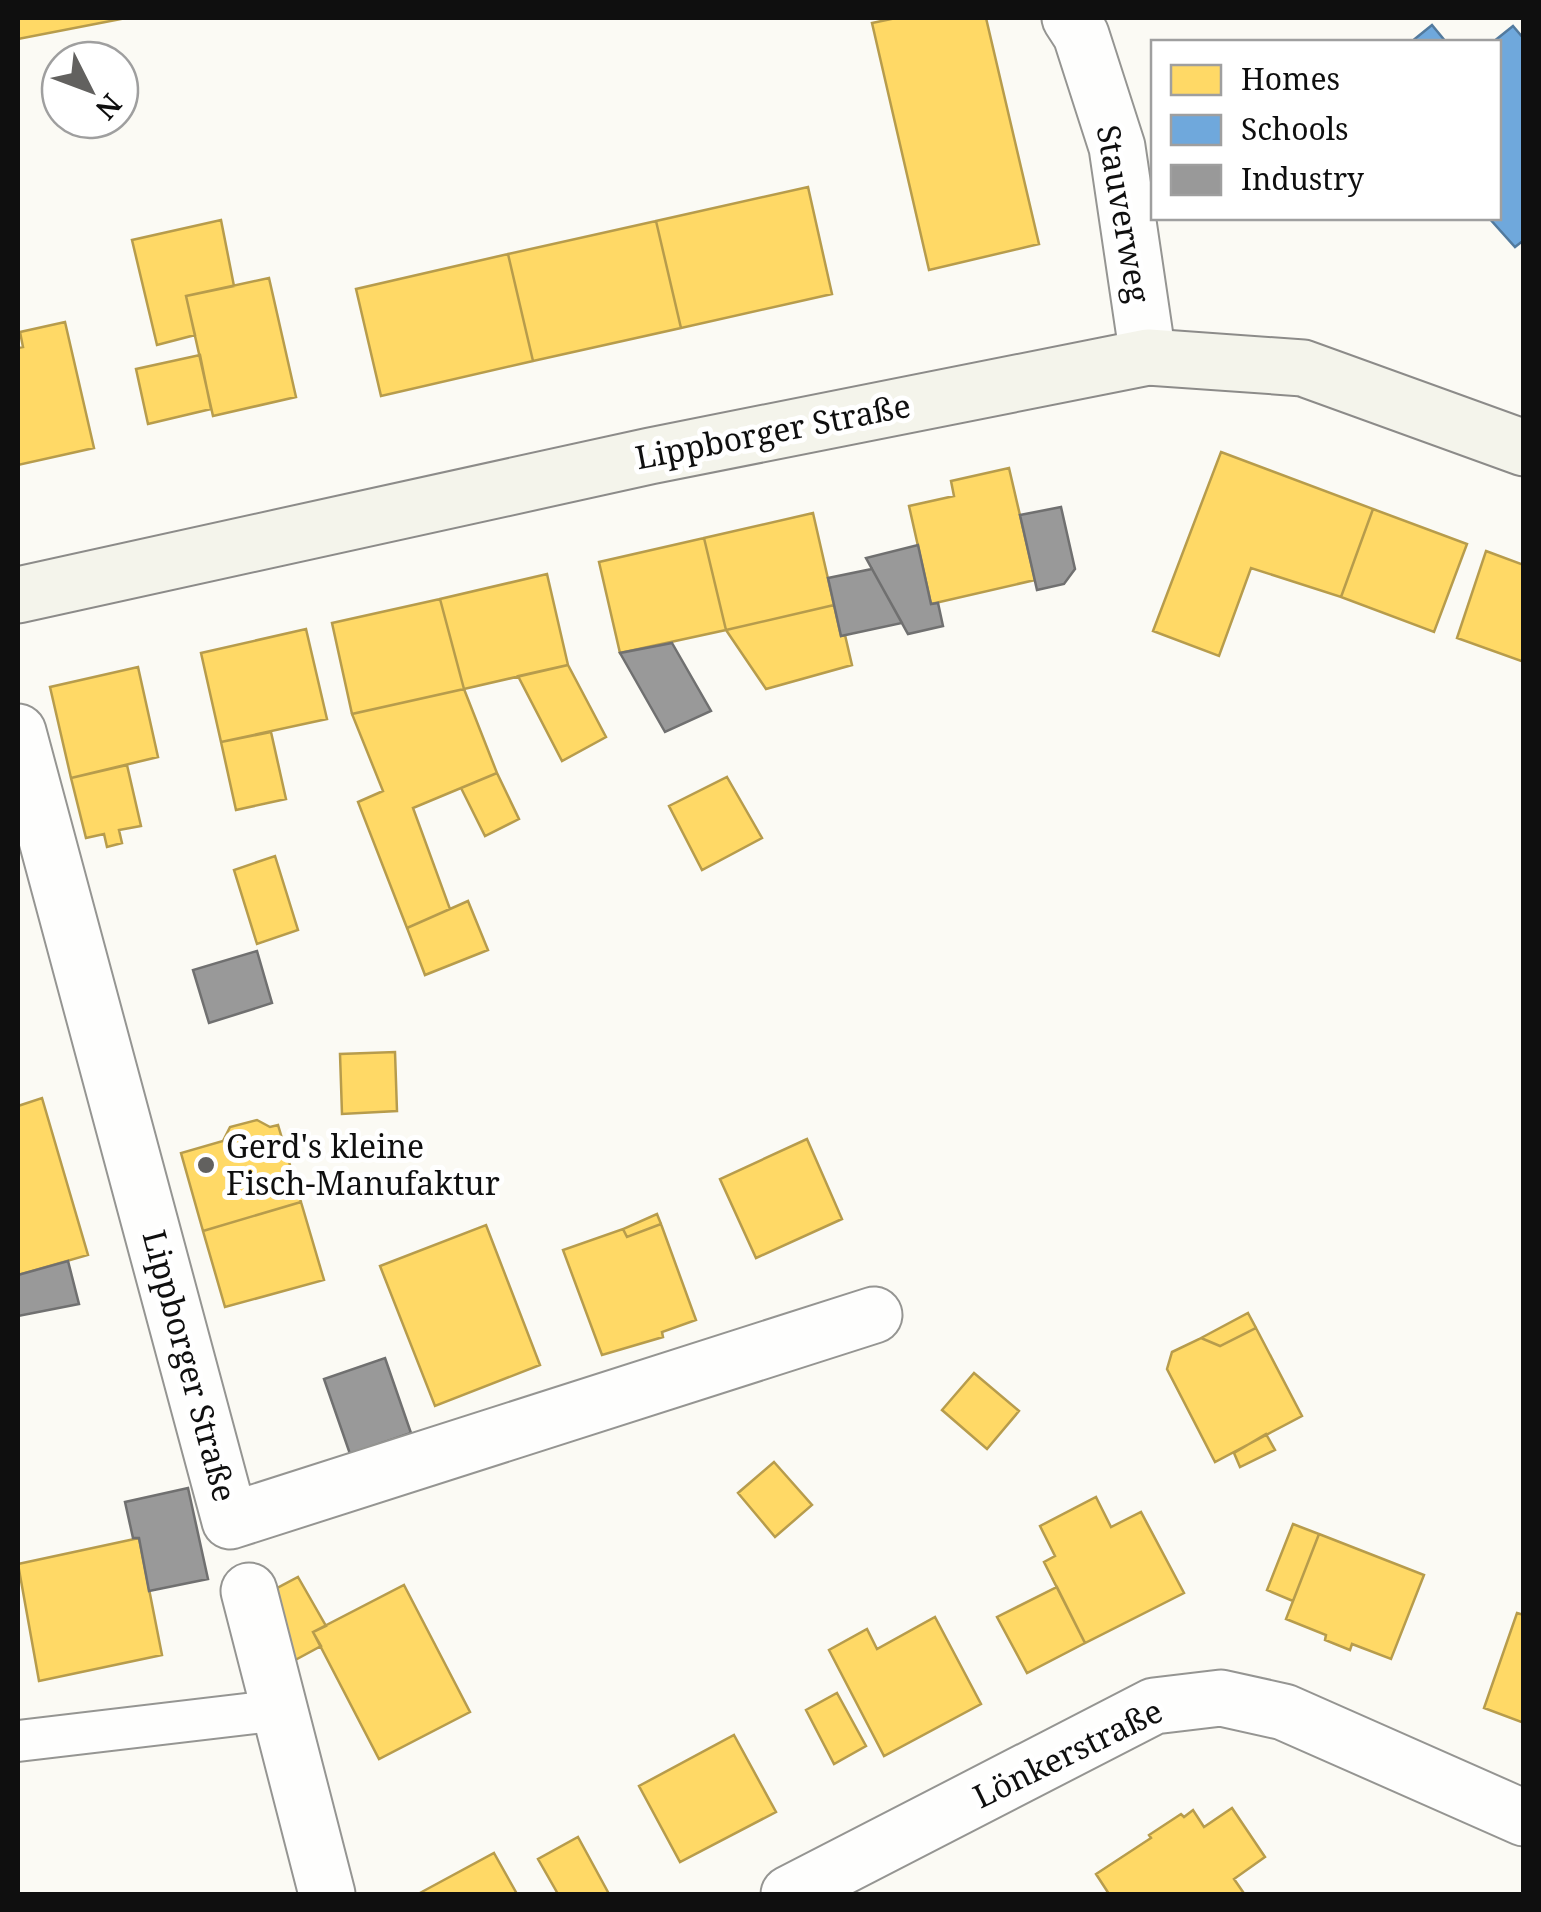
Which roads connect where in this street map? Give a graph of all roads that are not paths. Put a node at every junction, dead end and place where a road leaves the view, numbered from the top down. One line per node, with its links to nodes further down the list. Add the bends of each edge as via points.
1 (1070, 18): 2 (street, Stauverweg, via 1117,146)
2 (1148, 357): 3 (main road, Lippborger Straße, via 1303,368); 4 (main road, Lippborger Straße, via 650,456)
3 (1524, 448)
4 (18, 594)
5 (18, 732): 6 (street, Lippborger Straße, via 230,1521)
6 (874, 1314)
7 (249, 1591): 8 (street)
8 (281, 1710): 9 (lane); 11 (street)
9 (18, 1741)
10 (1524, 1818): 12 (street, Lönkerstraße, via 1284,1712 1220,1698 1154,1706)
11 (328, 1894)
12 (789, 1894)

